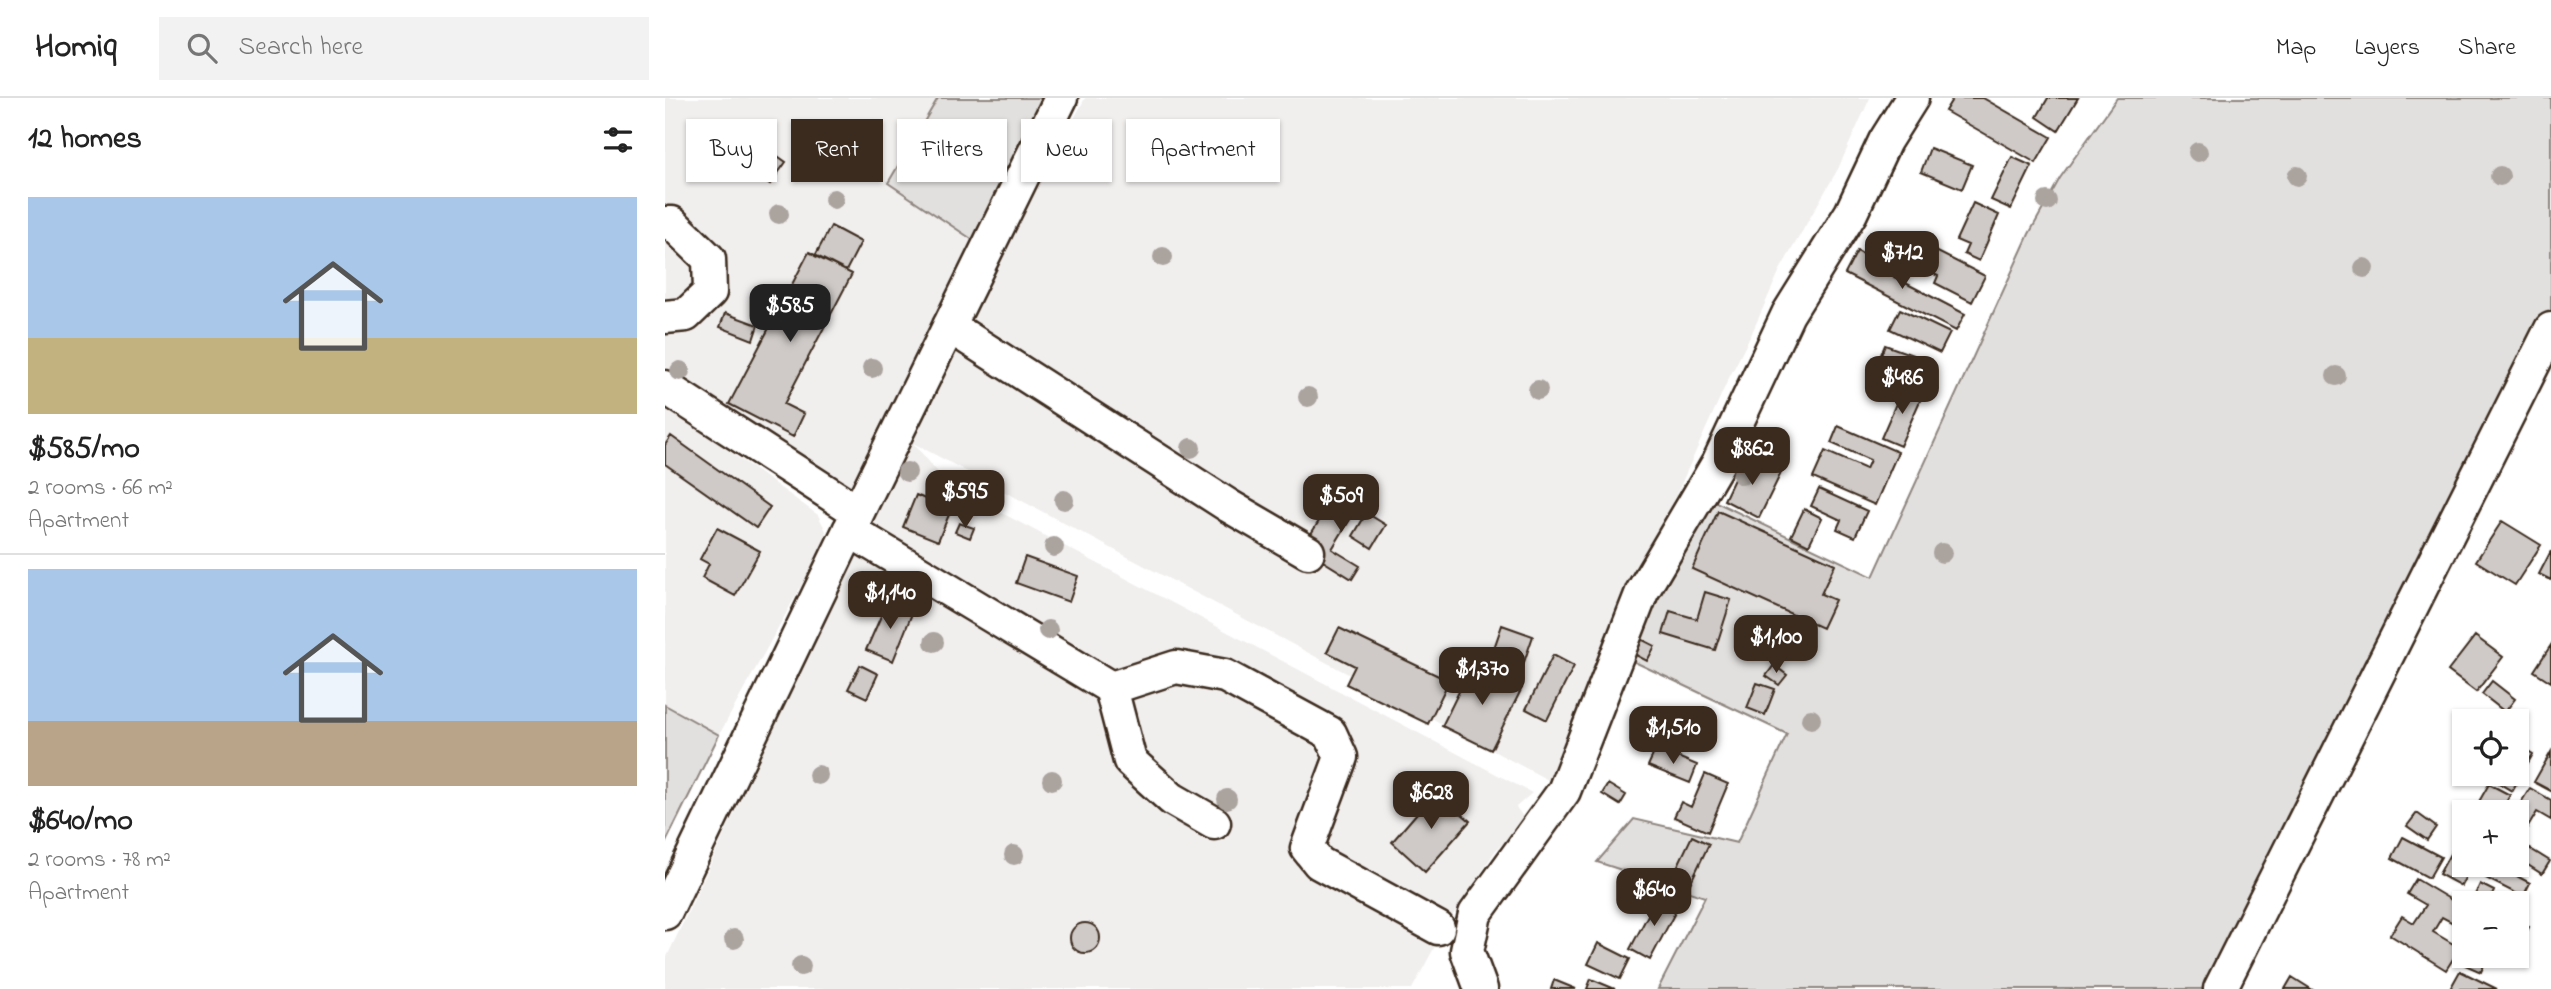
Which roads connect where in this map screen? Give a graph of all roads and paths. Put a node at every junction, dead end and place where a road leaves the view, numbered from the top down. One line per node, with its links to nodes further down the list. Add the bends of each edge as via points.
1 (1061, 98): 5 (street)
2 (1912, 98): 14 (street, via 1885,141 1851,213 1788,314 1718,463 1641,592 1564,791 1475,914 1467,951)
3 (665, 223): 4 (street, via 672,223 709,259 710,292 686,315)
4 (665, 317)
5 (949, 326): 8 (street); 9 (street)
6 (2551, 329): 15 (street)
7 (665, 387): 8 (street)
8 (853, 521): 10 (street); 12 (street)
9 (1308, 552)
10 (1111, 688): 11 (street, via 1130,761 1172,799); 13 (street, via 1176,667 1225,676 1330,733 1341,757 1307,848 1319,863)
11 (1214, 822)
12 (665, 913)
13 (1438, 928)
14 (1481, 989)
15 (2220, 989)

